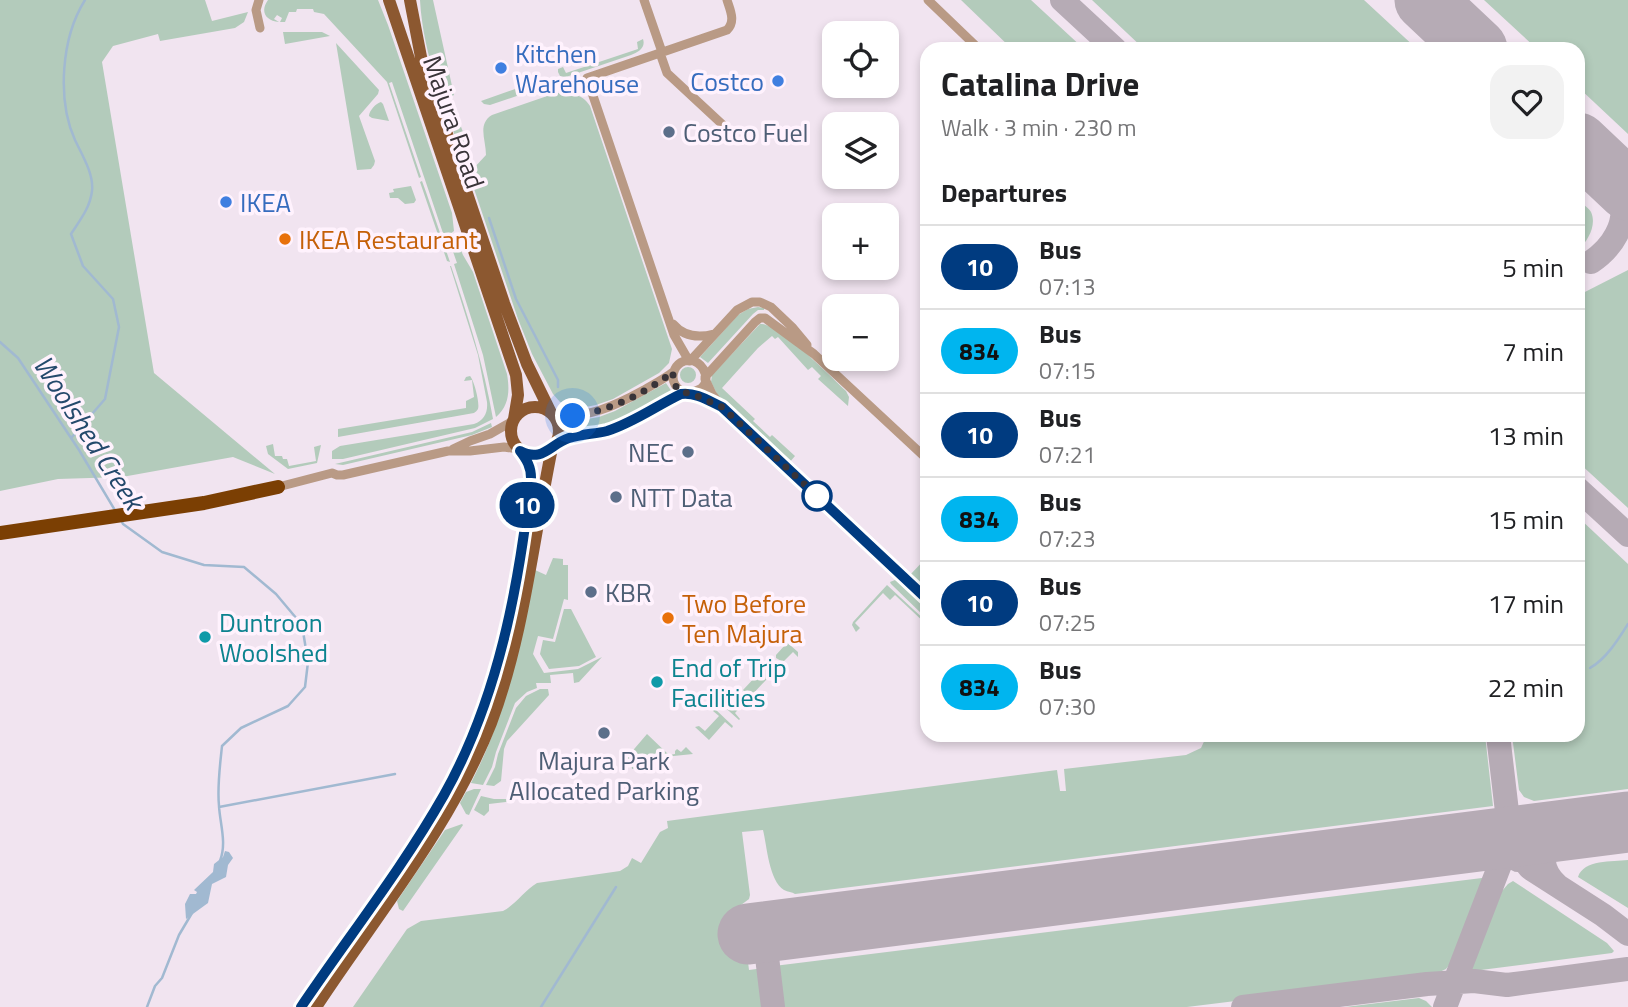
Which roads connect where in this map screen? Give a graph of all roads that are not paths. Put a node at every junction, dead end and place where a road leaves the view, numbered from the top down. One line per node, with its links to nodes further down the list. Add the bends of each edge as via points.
1 (259, 0): 7 (street)
2 (389, 0): 21 (main road, Majura Road, via 516,375)
3 (410, 0): 20 (main road, Majura Road, via 421,57 500,292)
4 (644, 0): 9 (street)
5 (727, 0): 9 (street, via 732,18 729,28)
6 (928, 0): 8 (street)
7 (260, 28)
8 (972, 42)
9 (661, 52): 10 (street, via 667,73); 11 (street, via 587,78)
10 (723, 125)
11 (669, 318): 12 (street, via 687,334); 13 (street)
12 (716, 333): 14 (street, via 741,307 760,302 779,315); 15 (street)
13 (674, 335): 15 (street); 16 (street)
14 (814, 354): 17 (street, via 762,317); 25 (street)
15 (690, 361): 16 (street, via 680,363); 17 (street, via 700,365)
16 (674, 371): 18 (street, via 676,387); 20 (street, via 606,409 569,416)
17 (705, 378): 18 (street, via 699,390); 19 (street)
18 (688, 393): 19 (street); 22 (street, via 610,429)
19 (722, 407): 28 (street)
20 (552, 414): 21 (main road, via 531,407); 22 (main road, via 559,429)
21 (513, 420): 23 (main road, via 511,436); 24 (street, via 490,435)
22 (553, 446): 23 (main road, via 536,455); 30 (main road, via 512,654 490,724 446,816)
23 (519, 450): 24 (street); 29 (main road, via 531,470 520,562 479,720 420,835)
24 (448, 451): 26 (street)
25 (920, 453)
26 (278, 487): 27 (highway, via 204,503)
27 (0, 533)
28 (920, 593)
29 (301, 1007)
30 (316, 1007)

